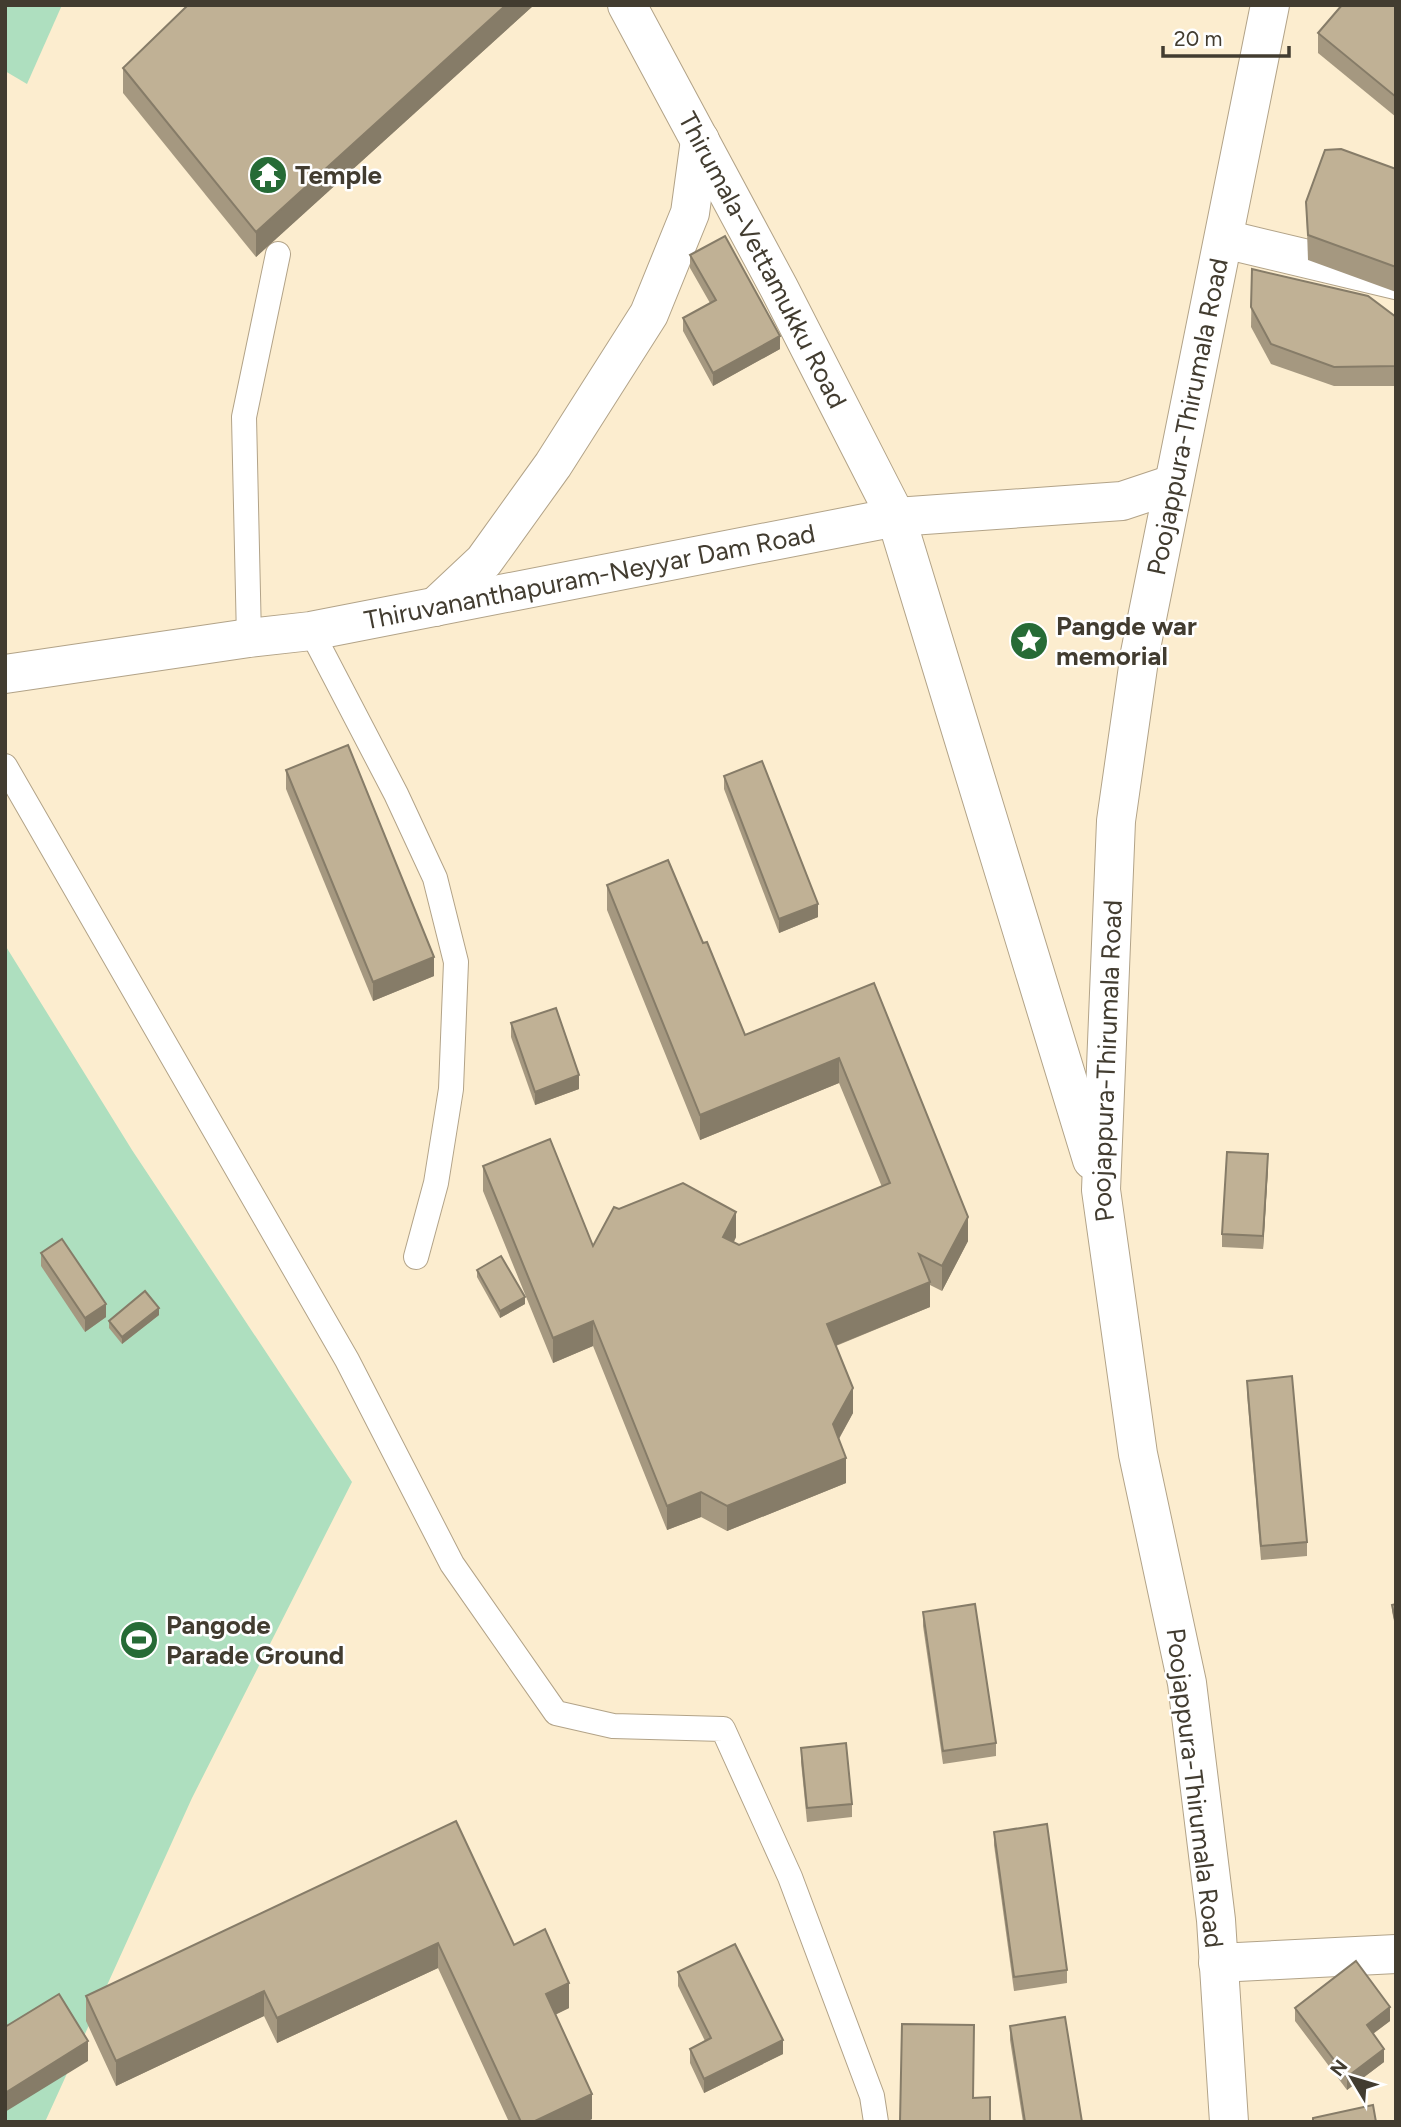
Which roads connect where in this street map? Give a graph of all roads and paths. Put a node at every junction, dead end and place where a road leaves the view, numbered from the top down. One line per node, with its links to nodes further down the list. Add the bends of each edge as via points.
1 (627, 5): 3 (main road, Thirumala-Vettamukku Road)
2 (1270, 5): 4 (main road, Poojappura-Thirumala Road)
3 (699, 140): 8 (main road, Thirumala-Vettamukku Road); 9 (main road, via 690,214 649,314 553,465 484,561)
4 (1224, 239): 6 (main road); 7 (main road, Poojappura-Thirumala Road)
5 (278, 254): 11 (lane, via 244,417)
6 (1396, 280)
7 (1173, 484): 8 (main road, Thiruvananthapuram-Neyyar Dam Road, via 1122,502); 14 (main road, Poojappura-Thirumala Road, via 1140,653 1116,821)
8 (896, 517): 9 (main road, Thiruvananthapuram-Neyyar Dam Road); 14 (main road, Thirumala-Vettamukku Road)
9 (435, 607): 10 (main road, Thiruvananthapuram-Neyyar Dam Road)
10 (311, 631): 11 (main road, Thiruvananthapuram-Neyyar Dam Road); 15 (lane, via 435,878 456,962 451,1089 436,1183)
11 (249, 638): 12 (main road, Thiruvananthapuram-Neyyar Dam Road)
12 (5, 674)
13 (5, 766): 18 (lane, via 347,1360 452,1564 556,1713 613,1726 723,1729 790,1877 872,2096)
14 (1101, 1190): 17 (main road, Poojappura-Thirumala Road, via 1138,1454 1187,1683 1216,1920)
15 (415, 1257)
16 (1396, 1954): 17 (main road)
17 (1217, 1963): 19 (main road, Poojappura-Thirumala Road)
18 (876, 2122)
19 (1229, 2122)

